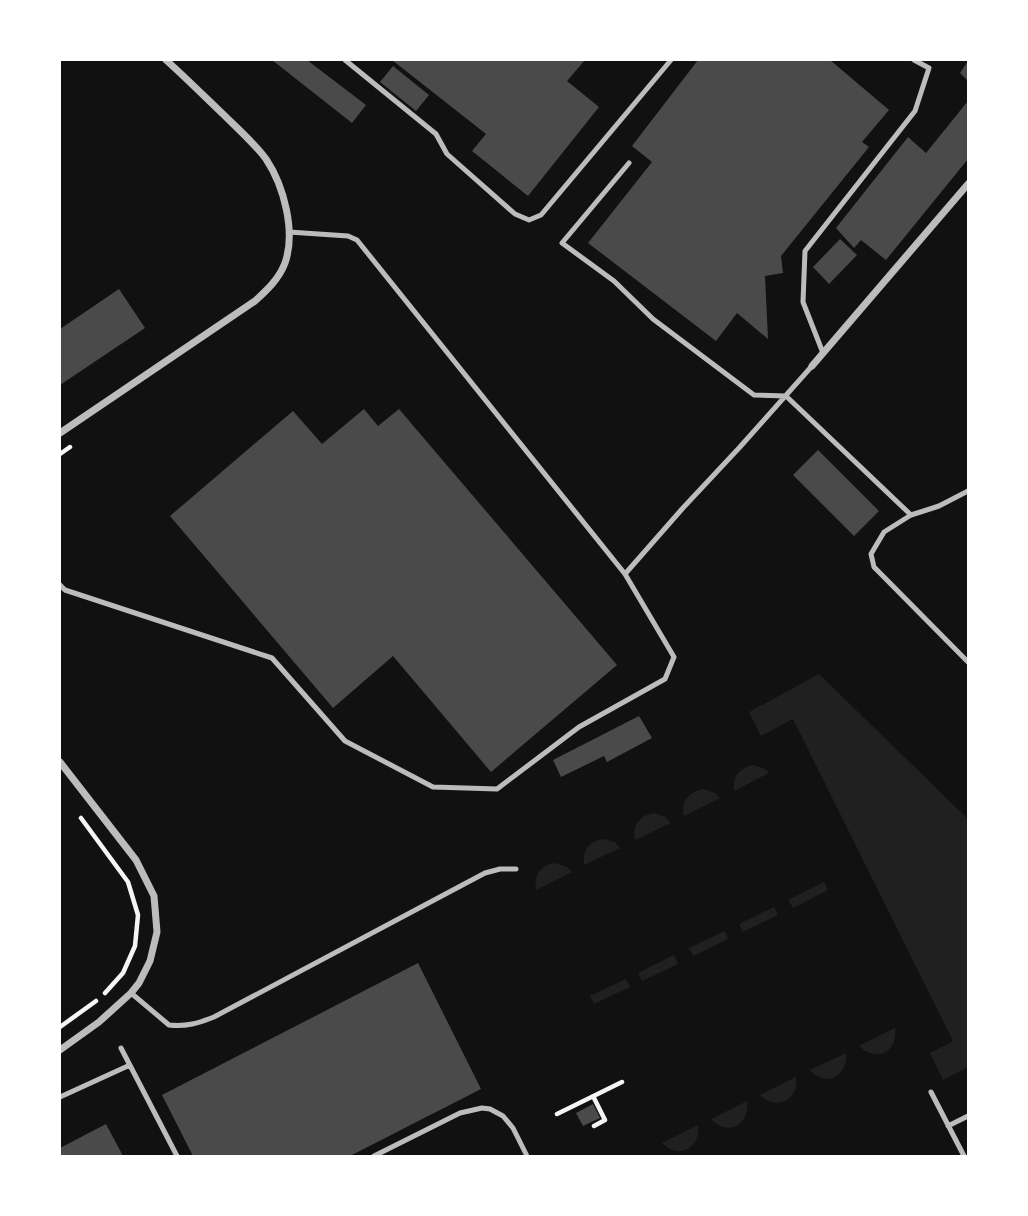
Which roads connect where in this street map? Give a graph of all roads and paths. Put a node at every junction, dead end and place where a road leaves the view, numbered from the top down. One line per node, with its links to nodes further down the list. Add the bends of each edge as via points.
1 (166, 60): 7 (street, via 267,160 283,197)
2 (345, 60): 3 (lane, via 436,134 447,154 515,214 529,220 541,215)
3 (671, 60)
4 (914, 60): 8 (lane, via 929,68 915,111 805,251 803,302)
5 (629, 163): 10 (lane, via 562,243 754,395)
6 (968, 184): 8 (street)
7 (289, 232): 11 (street, via 285,264 273,285 255,301); 14 (lane, via 357,240)
8 (824, 353): 9 (street)
9 (812, 366): 10 (lane)
10 (786, 396): 13 (lane); 14 (lane)
11 (60, 433)
12 (968, 491): 13 (lane)
13 (911, 514): 16 (lane, via 884,532 871,554 874,567)
14 (625, 575): 15 (lane, via 674,657 665,680 579,727 497,789 433,787 345,741 272,658)
15 (60, 585)
16 (968, 662)
17 (60, 762): 20 (street, via 136,860 154,896 157,932 150,961)
18 (75, 810): 21 (path, via 128,882 138,915 135,946 123,973 99,999)
19 (516, 869): 20 (lane, via 485,873 191,1026 169,1025)
20 (131, 993): 23 (street)
21 (60, 1027)
22 (121, 1048): 24 (lane)
23 (60, 1050)
24 (130, 1065): 28 (lane); 33 (lane)
25 (622, 1082): 27 (path)
26 (931, 1092): 32 (lane)
27 (593, 1096): 29 (path); 31 (path, via 605,1120)
28 (60, 1097)
29 (557, 1114)
30 (968, 1116): 32 (lane)
31 (594, 1126)
32 (948, 1126): 36 (lane)
33 (177, 1157)
34 (374, 1157): 35 (lane, via 460,1113 482,1108 503,1116)
35 (527, 1157)
36 (964, 1157)

